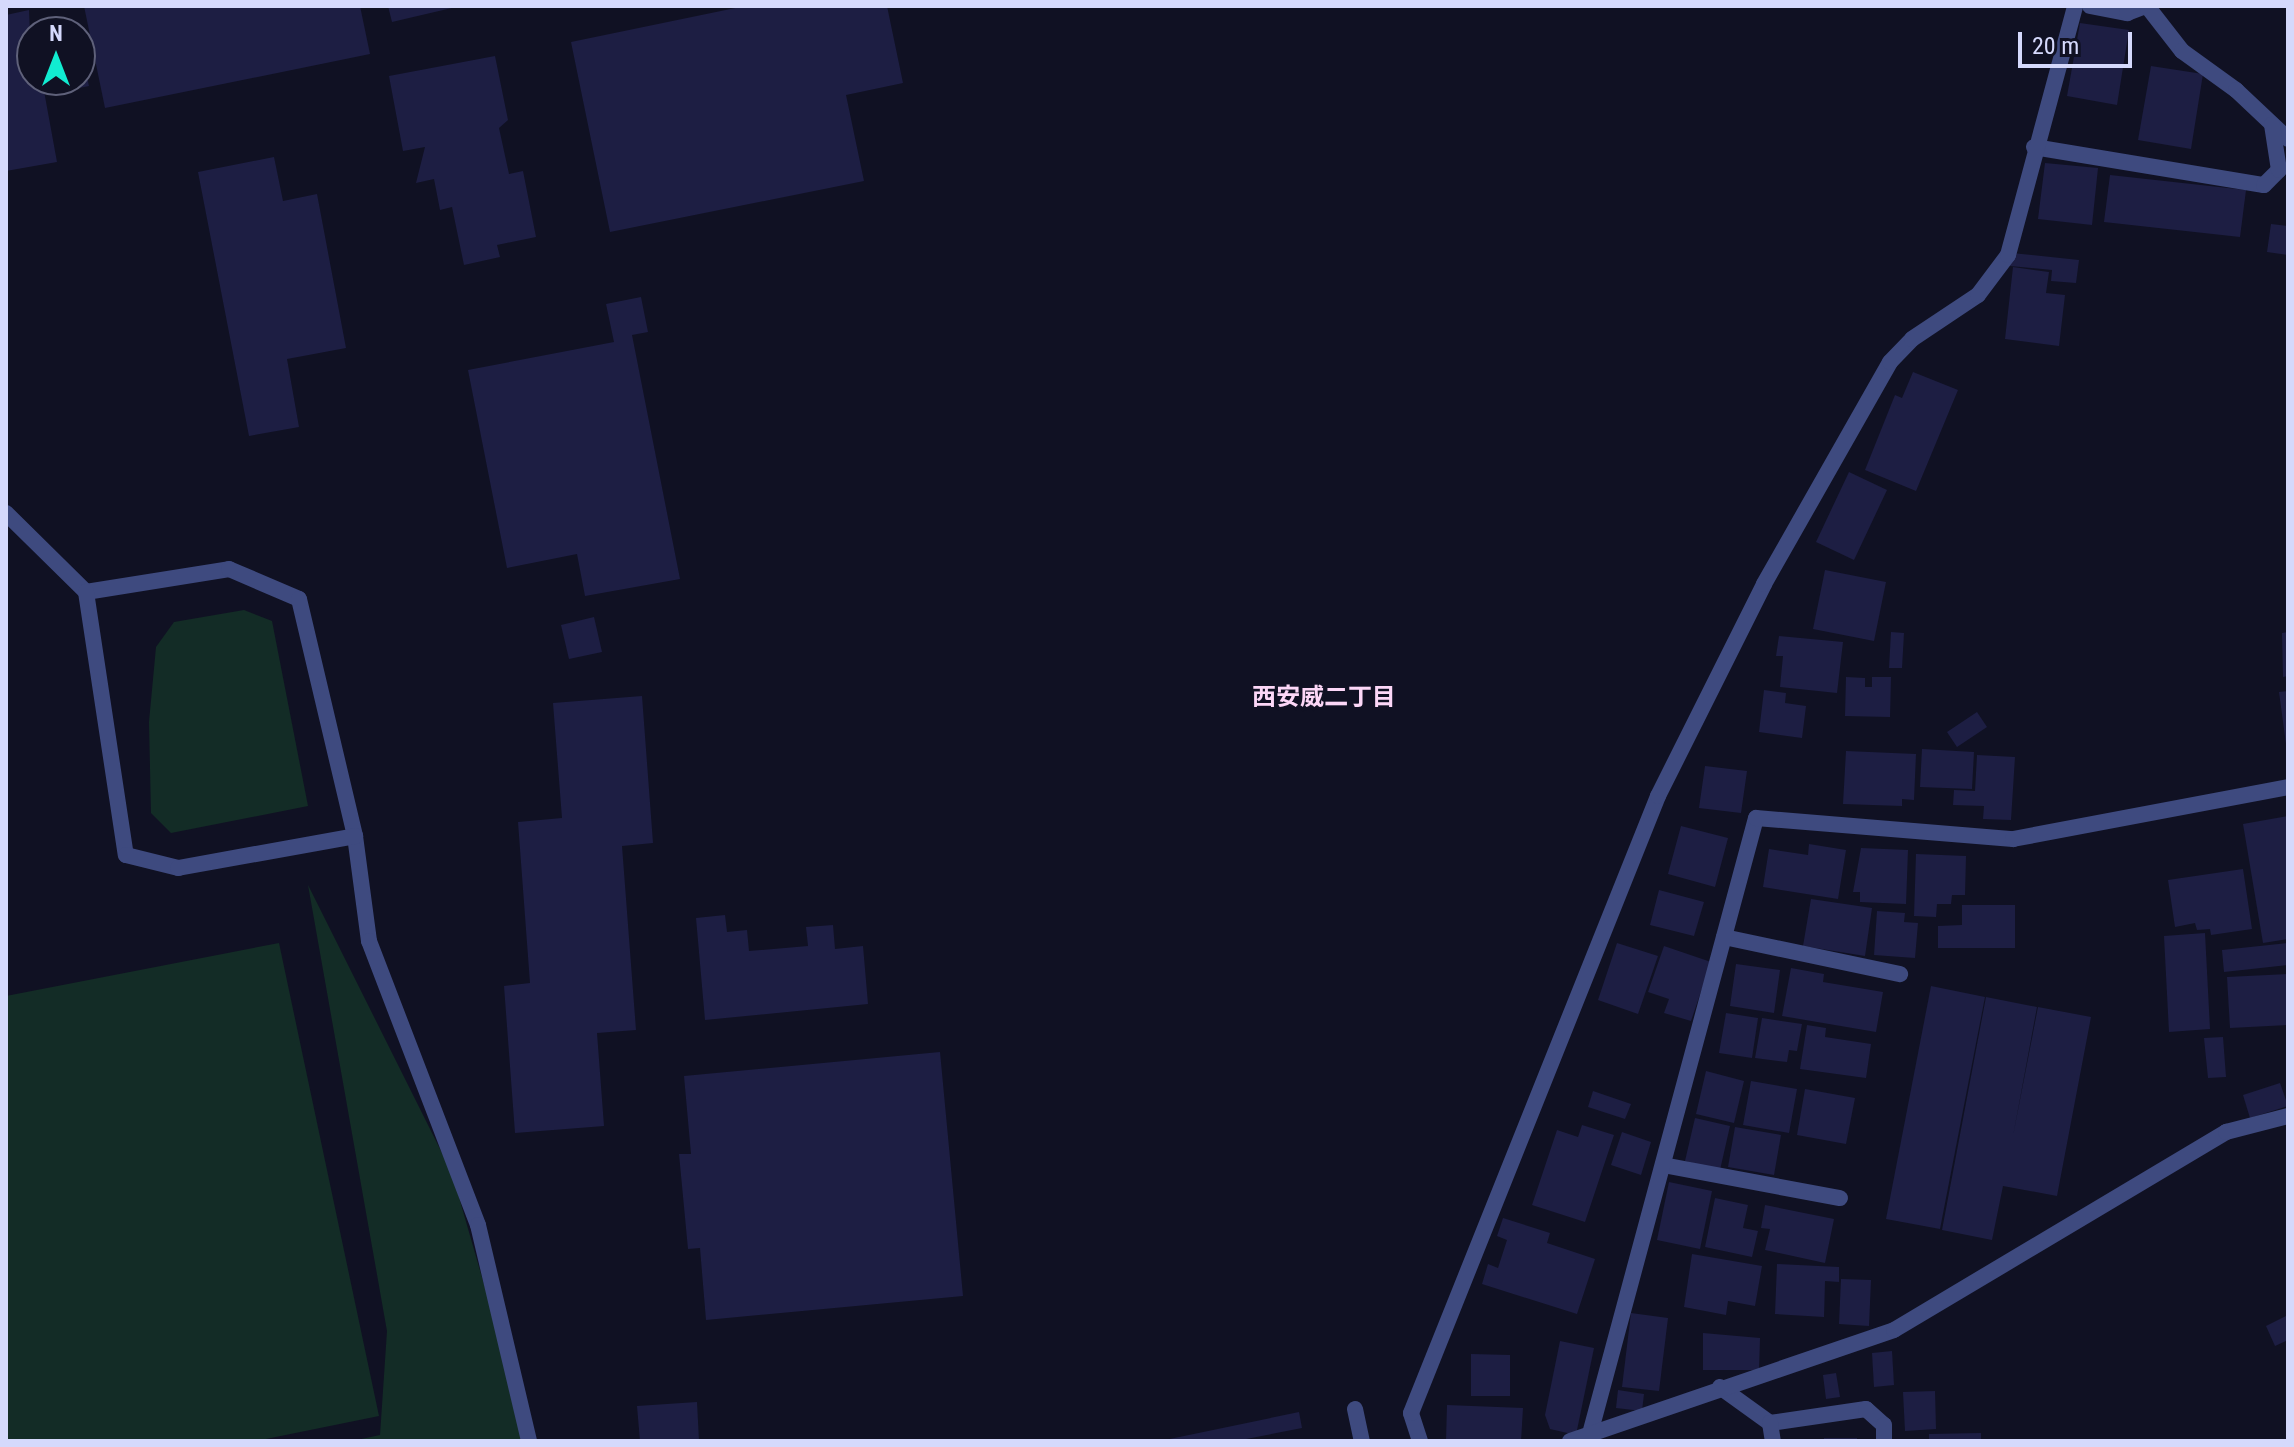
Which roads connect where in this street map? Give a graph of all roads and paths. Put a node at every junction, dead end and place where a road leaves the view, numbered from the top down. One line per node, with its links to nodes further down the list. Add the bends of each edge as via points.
1 (2075, 6): 6 (street)
2 (2090, 6): 3 (street, via 2127,13)
3 (2146, 6): 4 (street, via 2182,51 2236,90)
4 (2272, 125): 5 (street); 6 (street, via 2279,170 2264,185)
5 (2288, 139)
6 (2034, 147): 22 (street, via 2013,243 2002,266 1978,295 1912,339 1890,362 1764,584 1658,796 1411,1413)
7 (6, 513): 8 (street)
8 (86, 592): 10 (street, via 229,569 299,599); 10 (street, via 126,855 178,868)
9 (2288, 787): 11 (street, via 2013,839 1756,818)
10 (355, 836): 20 (street, via 369,941 478,1225)
11 (1724, 937): 12 (street); 14 (street)
12 (1900, 974)
13 (2288, 1116): 16 (street, via 2226,1132 1894,1330)
14 (1663, 1165): 15 (street); 19 (street)
15 (1840, 1198)
16 (1720, 1387): 18 (street); 19 (street)
17 (1355, 1409): 21 (street)
18 (1770, 1423): 24 (street); 25 (street, via 1866,1409 1884,1425)
19 (1591, 1430): 23 (street)
20 (529, 1441)
21 (1362, 1441)
22 (1420, 1441)
23 (1570, 1441)
24 (1773, 1441)
25 (1884, 1441)

